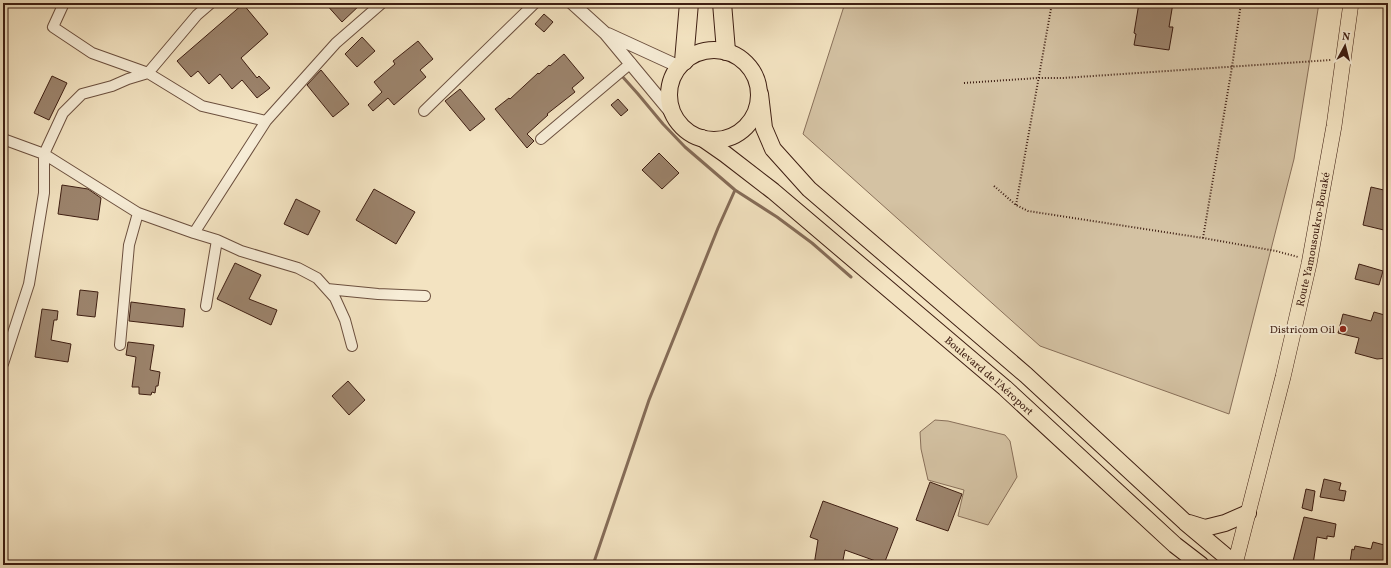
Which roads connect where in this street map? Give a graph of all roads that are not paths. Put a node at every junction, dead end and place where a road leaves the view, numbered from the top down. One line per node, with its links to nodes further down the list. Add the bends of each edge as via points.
1 (64, 3): 13 (street, via 53,27 92,53)
2 (211, 3): 13 (street, via 197,15)
3 (382, 3): 17 (street, via 336,42)
4 (535, 3): 15 (street)
5 (689, 3): 12 (highway)
6 (722, 3): 10 (highway)
7 (1351, 3): 31 (main road, Route Yamousoukro-Bouaké, via 1334,126 1309,264)
8 (578, 5): 9 (street)
9 (605, 33): 11 (street); 12 (street)
10 (726, 51): 12 (highway, via 711,50 697,53); 14 (highway, via 739,57 750,67 757,80)
11 (631, 63): 16 (street); 18 (street)
12 (682, 64): 16 (highway, via 675,72 670,87 670,102)
13 (148, 73): 17 (street, via 202,106); 21 (street, via 82,94 63,113)
14 (760, 94): 19 (highway, via 758,108 752,121 742,131 716,140); 32 (highway, via 764,128 773,148 809,189 1026,375)
15 (424, 111)
16 (674, 116): 19 (highway, via 691,134)
17 (266, 121): 23 (street)
18 (541, 138)
19 (702, 138): 33 (highway, Boulevard de l'Aéroport, via 773,191 1005,388)
20 (3, 139): 21 (street)
21 (44, 154): 22 (street); 30 (street, via 44,193 29,284)
22 (138, 213): 23 (street); 28 (street, via 129,245)
23 (194, 232): 24 (street)
24 (217, 240): 25 (street, via 241,251 298,268 317,278); 27 (street)
25 (327, 289): 26 (street); 29 (street, via 335,298 345,320)
26 (425, 296)
27 (206, 306)
28 (120, 345)
29 (352, 346)
30 (3, 364)
31 (1248, 513): 32 (highway, via 1205,528); 34 (main road, Route Yamousoukro-Bouaké)
32 (1185, 522): 34 (highway)
33 (1175, 545): 35 (highway); 36 (highway, Boulevard de l'Aéroport)
34 (1235, 564)
35 (1187, 565)
36 (1201, 565)

